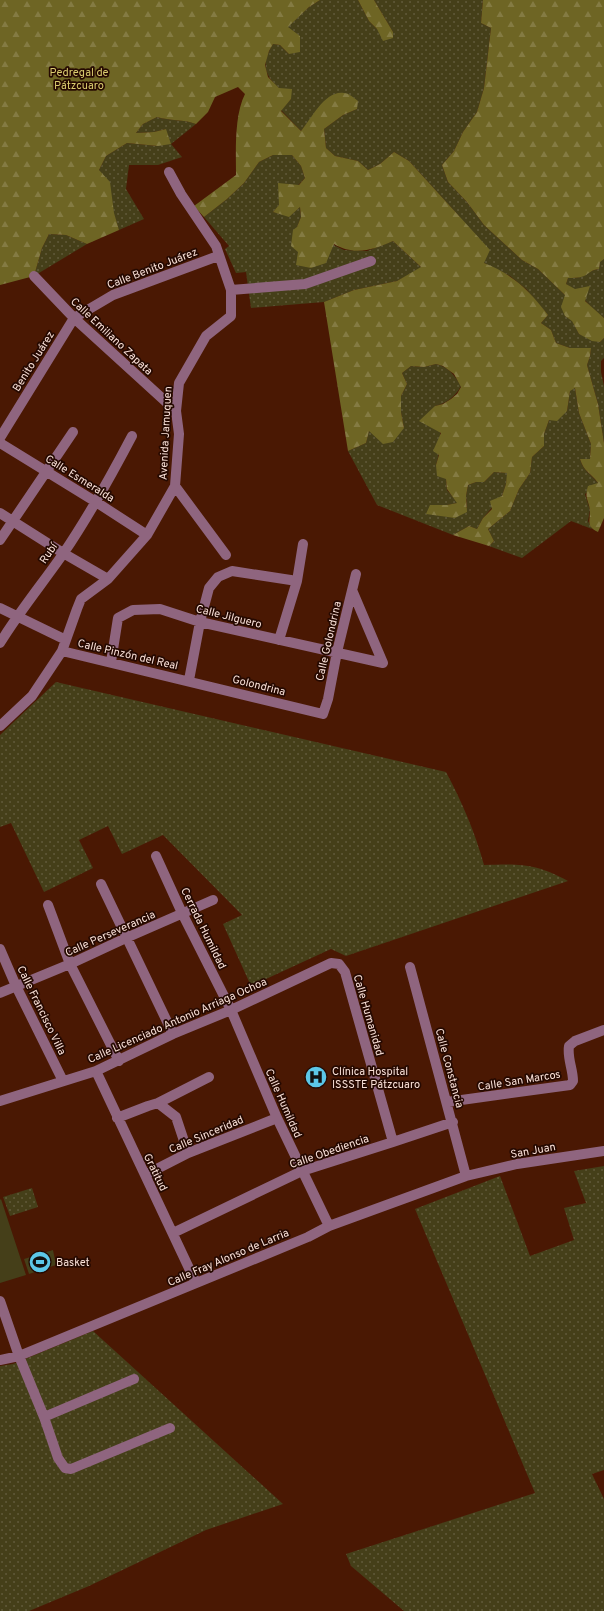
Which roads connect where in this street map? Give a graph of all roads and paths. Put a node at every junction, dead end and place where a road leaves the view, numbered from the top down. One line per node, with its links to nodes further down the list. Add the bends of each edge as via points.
1 (169, 172): 2 (street, via 216,246)
2 (218, 256): 5 (street); 6 (street, Calle Benito Juárez, via 113,295)
3 (370, 261): 5 (street, via 305,284)
4 (34, 276): 6 (street, Calle Emiliano Zapata)
5 (231, 290): 7 (street, Avenida Jamuquen, via 231,316 206,336 179,383)
6 (74, 318): 7 (street, Calle Emiliano Zapata); 10 (street, Benito Juárez)
7 (176, 411): 13 (street, Avenida Jamuquen, via 179,434)
8 (73, 432): 12 (street)
9 (132, 436): 14 (street, Rubí)
10 (0, 438)
11 (0, 443): 12 (street, Calle Esmeralda)
12 (46, 472): 14 (street, Calle Esmeralda); 16 (street)
13 (175, 486): 17 (street, Avenida Jamuquen); 21 (street)
14 (96, 502): 17 (street, Calle Esmeralda); 20 (street, Rubí)
15 (0, 513): 16 (street)
16 (12, 521): 18 (street); 20 (street)
17 (146, 535): 23 (street, Avenida Jamuquen)
18 (0, 540)
19 (303, 544): 24 (street)
20 (63, 553): 23 (street); 27 (street, Rubí)
21 (226, 555)
22 (356, 574): 25 (street, Calle Golondrina)
23 (108, 579): 29 (street, Avenida Jamuquen, via 81,599)
24 (297, 581): 28 (street, via 232,571 218,577 209,588); 30 (street)
25 (352, 590): 33 (street, Calle Golondrina); 33 (street, Calle Jilguero, via 383,663)
26 (0, 608): 27 (street)
27 (17, 616): 29 (street); 31 (street, Rubí)
28 (200, 622): 30 (street, Calle Jilguero); 34 (street, Calle Jilguero, via 160,609 133,610 118,618); 35 (street)
29 (66, 640): 32 (street, Avenida Jamuquen)
30 (279, 640): 33 (street, Calle Jilguero)
31 (0, 643)
32 (62, 651): 34 (street, Calle Pinzón del Real); 37 (street, Avenida Jamuquen, via 32,696)
33 (337, 652): 36 (street, Calle Golondrina)
34 (111, 662): 35 (street, Calle Pinzón del Real)
35 (189, 680): 36 (street, Golondrina)
36 (323, 714)
37 (0, 726)
38 (156, 856): 42 (street, Cerrada Humildad)
39 (101, 884): 43 (street)
40 (213, 900): 42 (street, Calle Perseverancia)
41 (48, 905): 45 (street)
42 (182, 913): 43 (street, Calle Perseverancia); 50 (street, Cerrada Humildad)
43 (126, 938): 45 (street, Calle Perseverancia); 52 (street)
44 (0, 949): 48 (street, Calle Francisco Villa)
45 (70, 964): 48 (street, Calle Perseverancia); 53 (street)
46 (339, 964): 50 (street, Calle Licenciado Antonio Arriaga Ochoa, via 331,963); 63 (street, Calle Humanidad, via 344,972)
47 (410, 967): 58 (street, Calle Constancia)
48 (16, 986): 49 (street, Calle Perseverancia); 56 (street, Calle Francisco Villa)
49 (0, 993)
50 (231, 1010): 52 (street, Calle Licenciado Antonio Arriaga Ochoa); 61 (street, Calle Humildad)
51 (604, 1030): 58 (street, Calle San Marcos, via 575,1040 569,1046 573,1074 573,1081 570,1084)
52 (173, 1034): 53 (street, Calle Licenciado Antonio Arriaga Ochoa)
53 (119, 1061): 54 (street, Calle Licenciado Antonio Arriaga Ochoa)
54 (96, 1071): 56 (street, Calle Licenciado Antonio Arriaga Ochoa); 60 (street, Gratitud)
55 (209, 1077): 59 (street)
56 (63, 1081): 57 (street, Calle Licenciado Antonio Arriaga Ochoa)
57 (0, 1101)
58 (447, 1102): 62 (street, Calle Constancia)
59 (158, 1103): 60 (street); 65 (street, via 176,1117)
60 (117, 1118): 67 (street, Gratitud)
61 (277, 1118): 65 (street, Calle Sinceridad); 66 (street, Calle Humildad)
62 (453, 1122): 63 (street, Calle Obediencia); 68 (street, Calle Constancia)
63 (393, 1142): 66 (street, Calle Obediencia)
64 (604, 1151): 68 (street, San Juan, via 517,1164)
65 (188, 1153): 67 (street, Calle Sinceridad)
66 (302, 1171): 69 (street, Calle Humildad); 70 (street, Calle Obediencia)
67 (144, 1176): 70 (street, Gratitud)
68 (466, 1176): 69 (street, Calle Fray Alonso de Larria)
69 (329, 1226): 71 (street, Calle Fray Alonso de Larria)
70 (173, 1233): 71 (street, Gratitud)
71 (196, 1283): 73 (street, Calle Fray Alonso de Larria)
72 (0, 1301): 73 (street)
73 (19, 1356): 74 (street, Calle Fray Alonso de Larria); 76 (street)
74 (0, 1360)
75 (134, 1379): 76 (street)
76 (44, 1418): 77 (street, via 58,1458 65,1468 71,1469)
77 (170, 1428)

